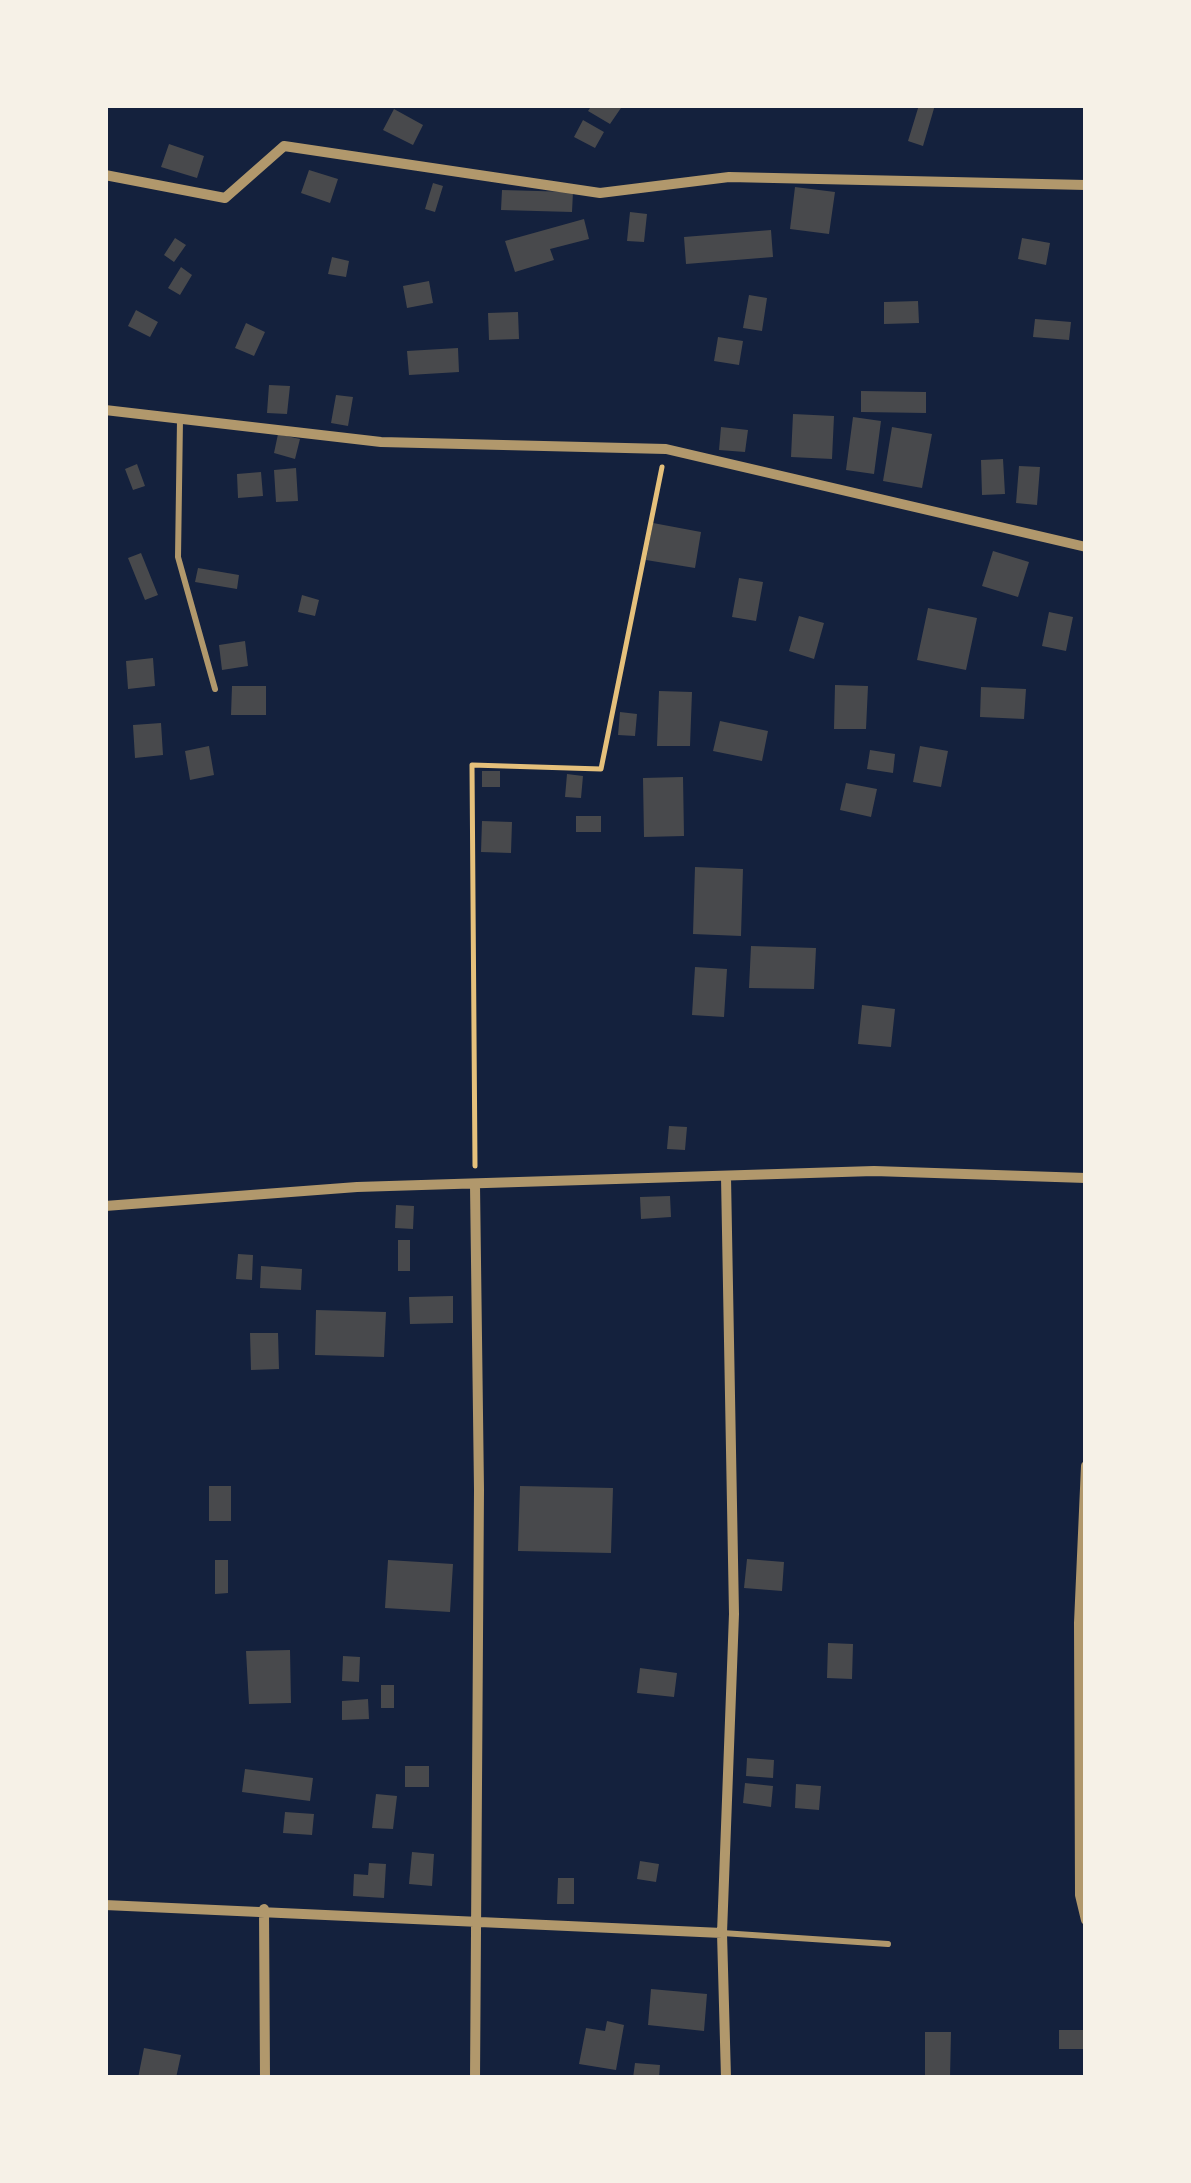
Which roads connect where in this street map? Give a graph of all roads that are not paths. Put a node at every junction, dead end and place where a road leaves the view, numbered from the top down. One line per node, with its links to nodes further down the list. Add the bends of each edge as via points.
1 (105, 174): 2 (street, via 225,198 284,146 600,193 729,177)
2 (1086, 186)
3 (105, 410): 4 (street)
4 (180, 418): 5 (street, via 382,442 666,449); 6 (lane, via 178,557)
5 (1086, 547)
6 (215, 690)
7 (726, 1177): 8 (street, via 874,1170); 9 (street); 16 (street, via 734,1614)
8 (1086, 1178)
9 (475, 1185): 10 (street); 14 (street)
10 (105, 1206)
11 (1086, 1466): 15 (street, via 1080,1895)
12 (105, 1905): 13 (street)
13 (264, 1909): 14 (street); 18 (street)
14 (478, 1920): 16 (street); 19 (street)
15 (1086, 1920)
16 (722, 1933): 17 (lane); 20 (street)
17 (888, 1944)
18 (265, 2078)
19 (475, 2078)
20 (726, 2078)

